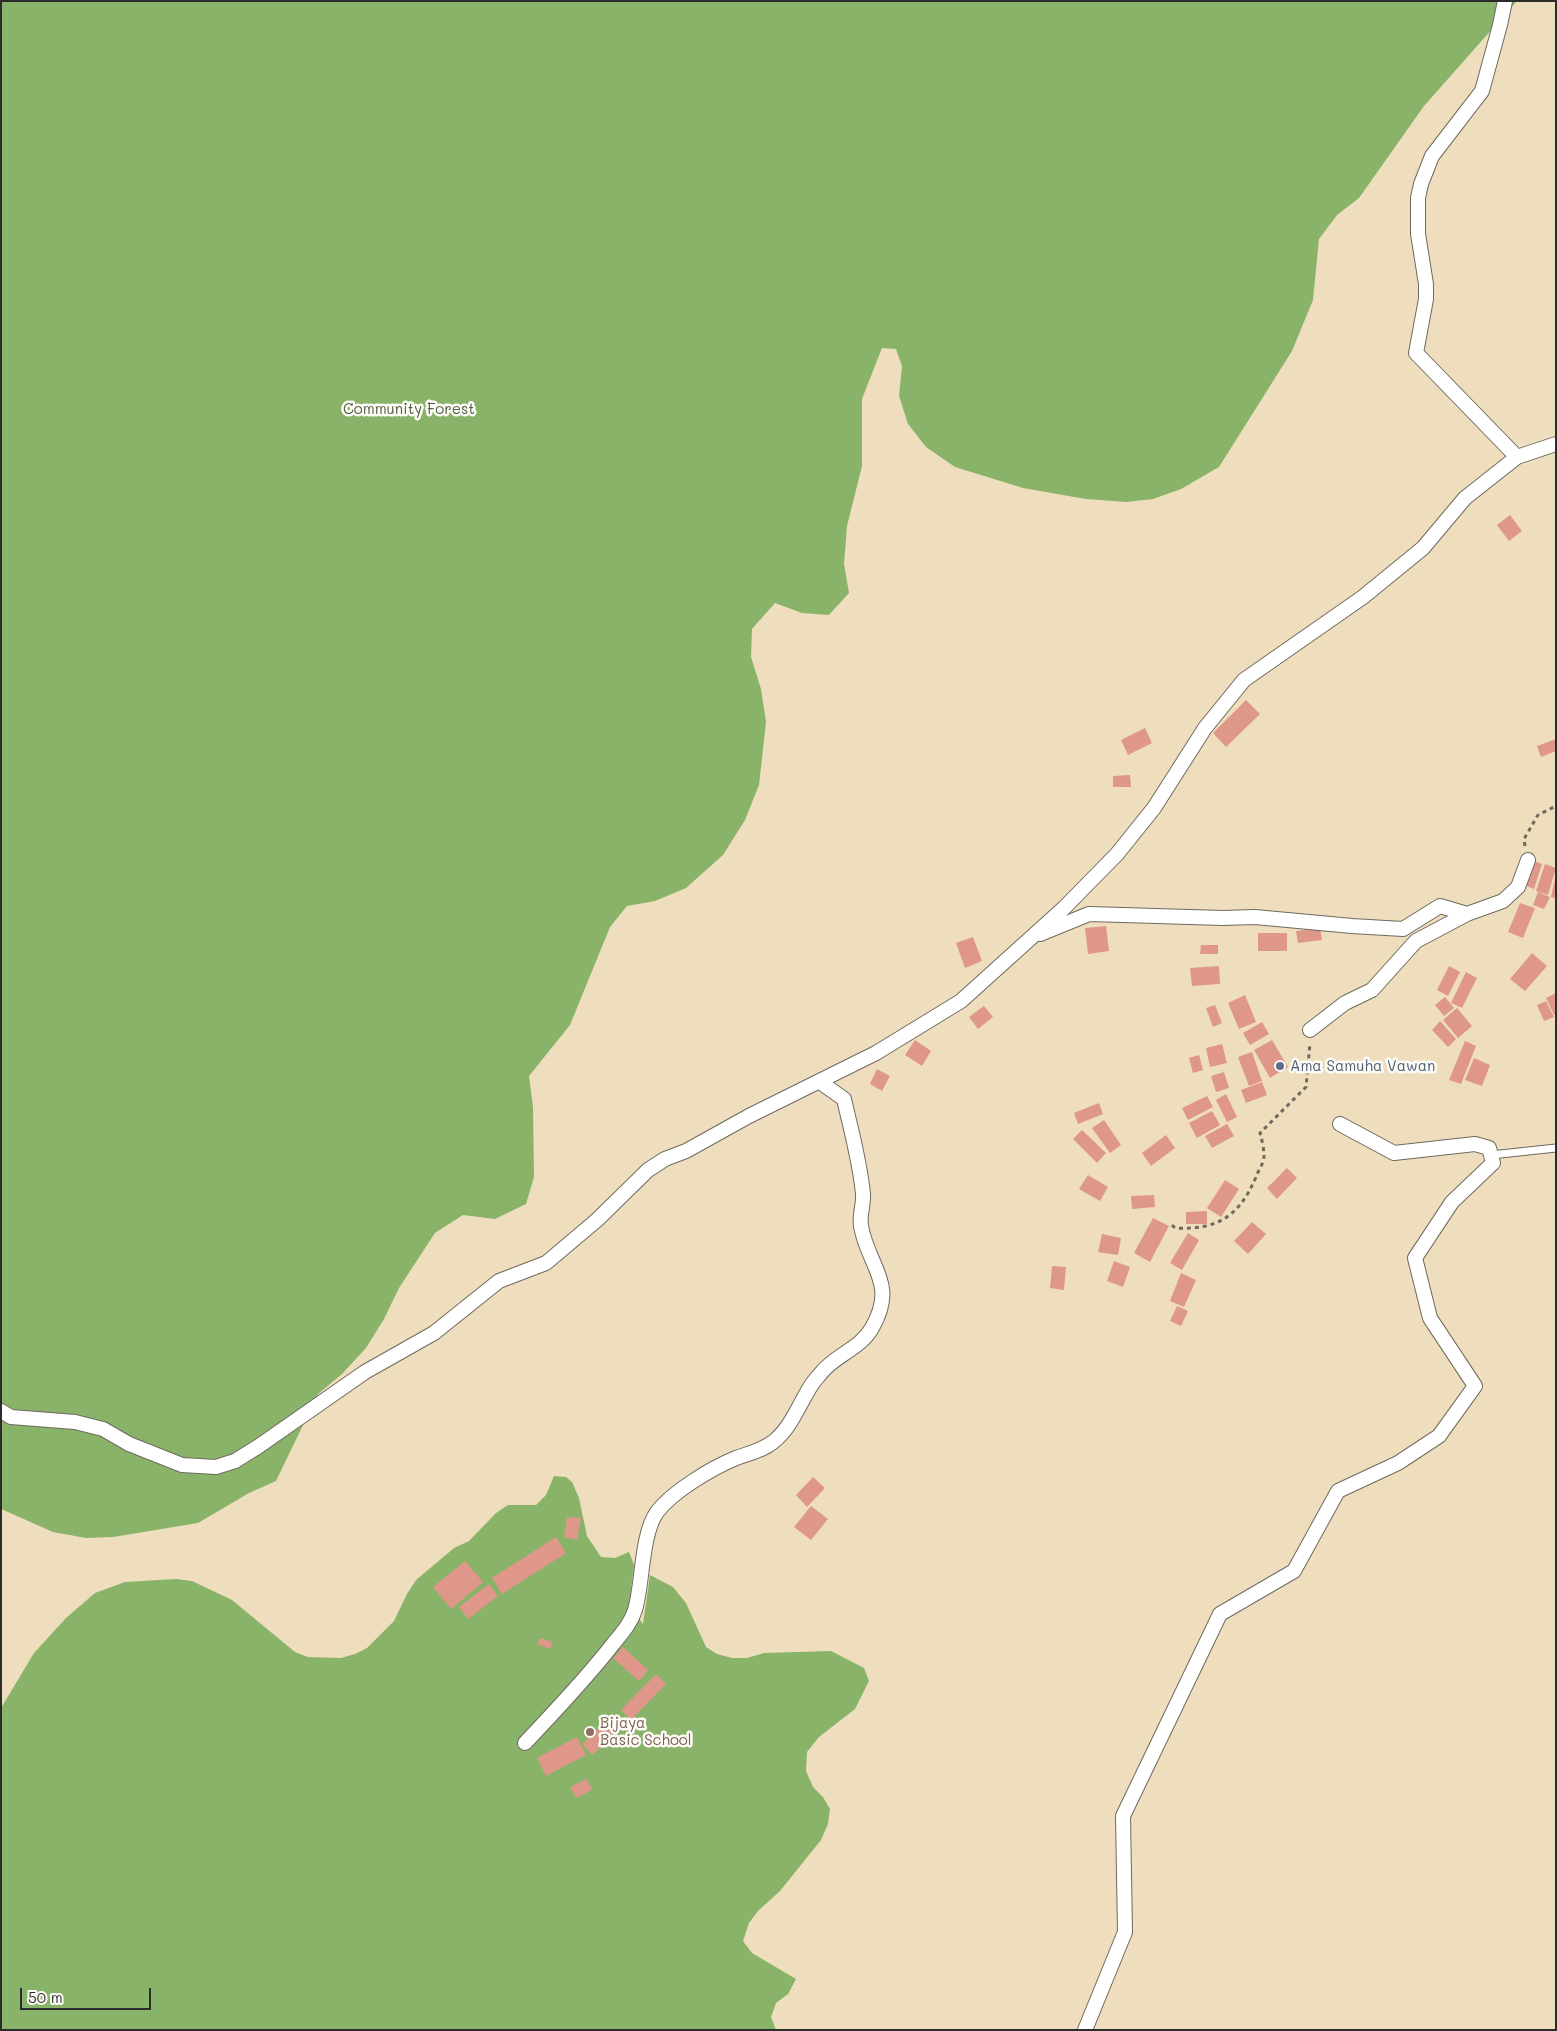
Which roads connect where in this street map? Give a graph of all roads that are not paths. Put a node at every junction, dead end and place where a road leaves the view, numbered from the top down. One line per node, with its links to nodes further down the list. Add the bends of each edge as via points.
1 (1505, 1): 3 (street, via 1482,91 1432,156 1421,184 1418,234 1426,299 1416,353)
2 (1556, 444): 3 (street)
3 (1517, 457): 6 (street, via 1465,498 1422,548 1363,597 1244,680 1205,728 1154,808 1117,854)
4 (1528, 860): 5 (street, via 1518,888 1503,902)
5 (1467, 914): 6 (street, via 1440,906 1403,929 1255,917 1089,914); 7 (street, via 1416,941 1372,990 1344,1004)
6 (1031, 938): 8 (street, via 961,1001 876,1053)
7 (1310, 1030)
8 (820, 1082): 12 (street, via 648,1170 597,1220 546,1263 499,1281 434,1333 365,1372 235,1461 216,1468 182,1465 129,1444 103,1429 75,1422 11,1417); 13 (street, via 844,1099 864,1197 860,1221 863,1236 881,1279 883,1296 875,1322 864,1340 827,1365 775,1441 715,1467 674,1496 657,1513 649,1530 635,1610 628,1625 601,1660)
9 (1340, 1124): 11 (street, via 1394,1154 1475,1144 1489,1148)
10 (1556, 1148): 11 (lane)
11 (1491, 1155): 14 (street, via 1493,1163 1452,1202 1415,1258 1430,1318 1475,1386 1439,1436 1398,1463 1338,1491 1294,1571 1220,1614 1123,1816 1125,1932)
12 (1, 1411)
13 (525, 1743)
14 (1085, 2030)

